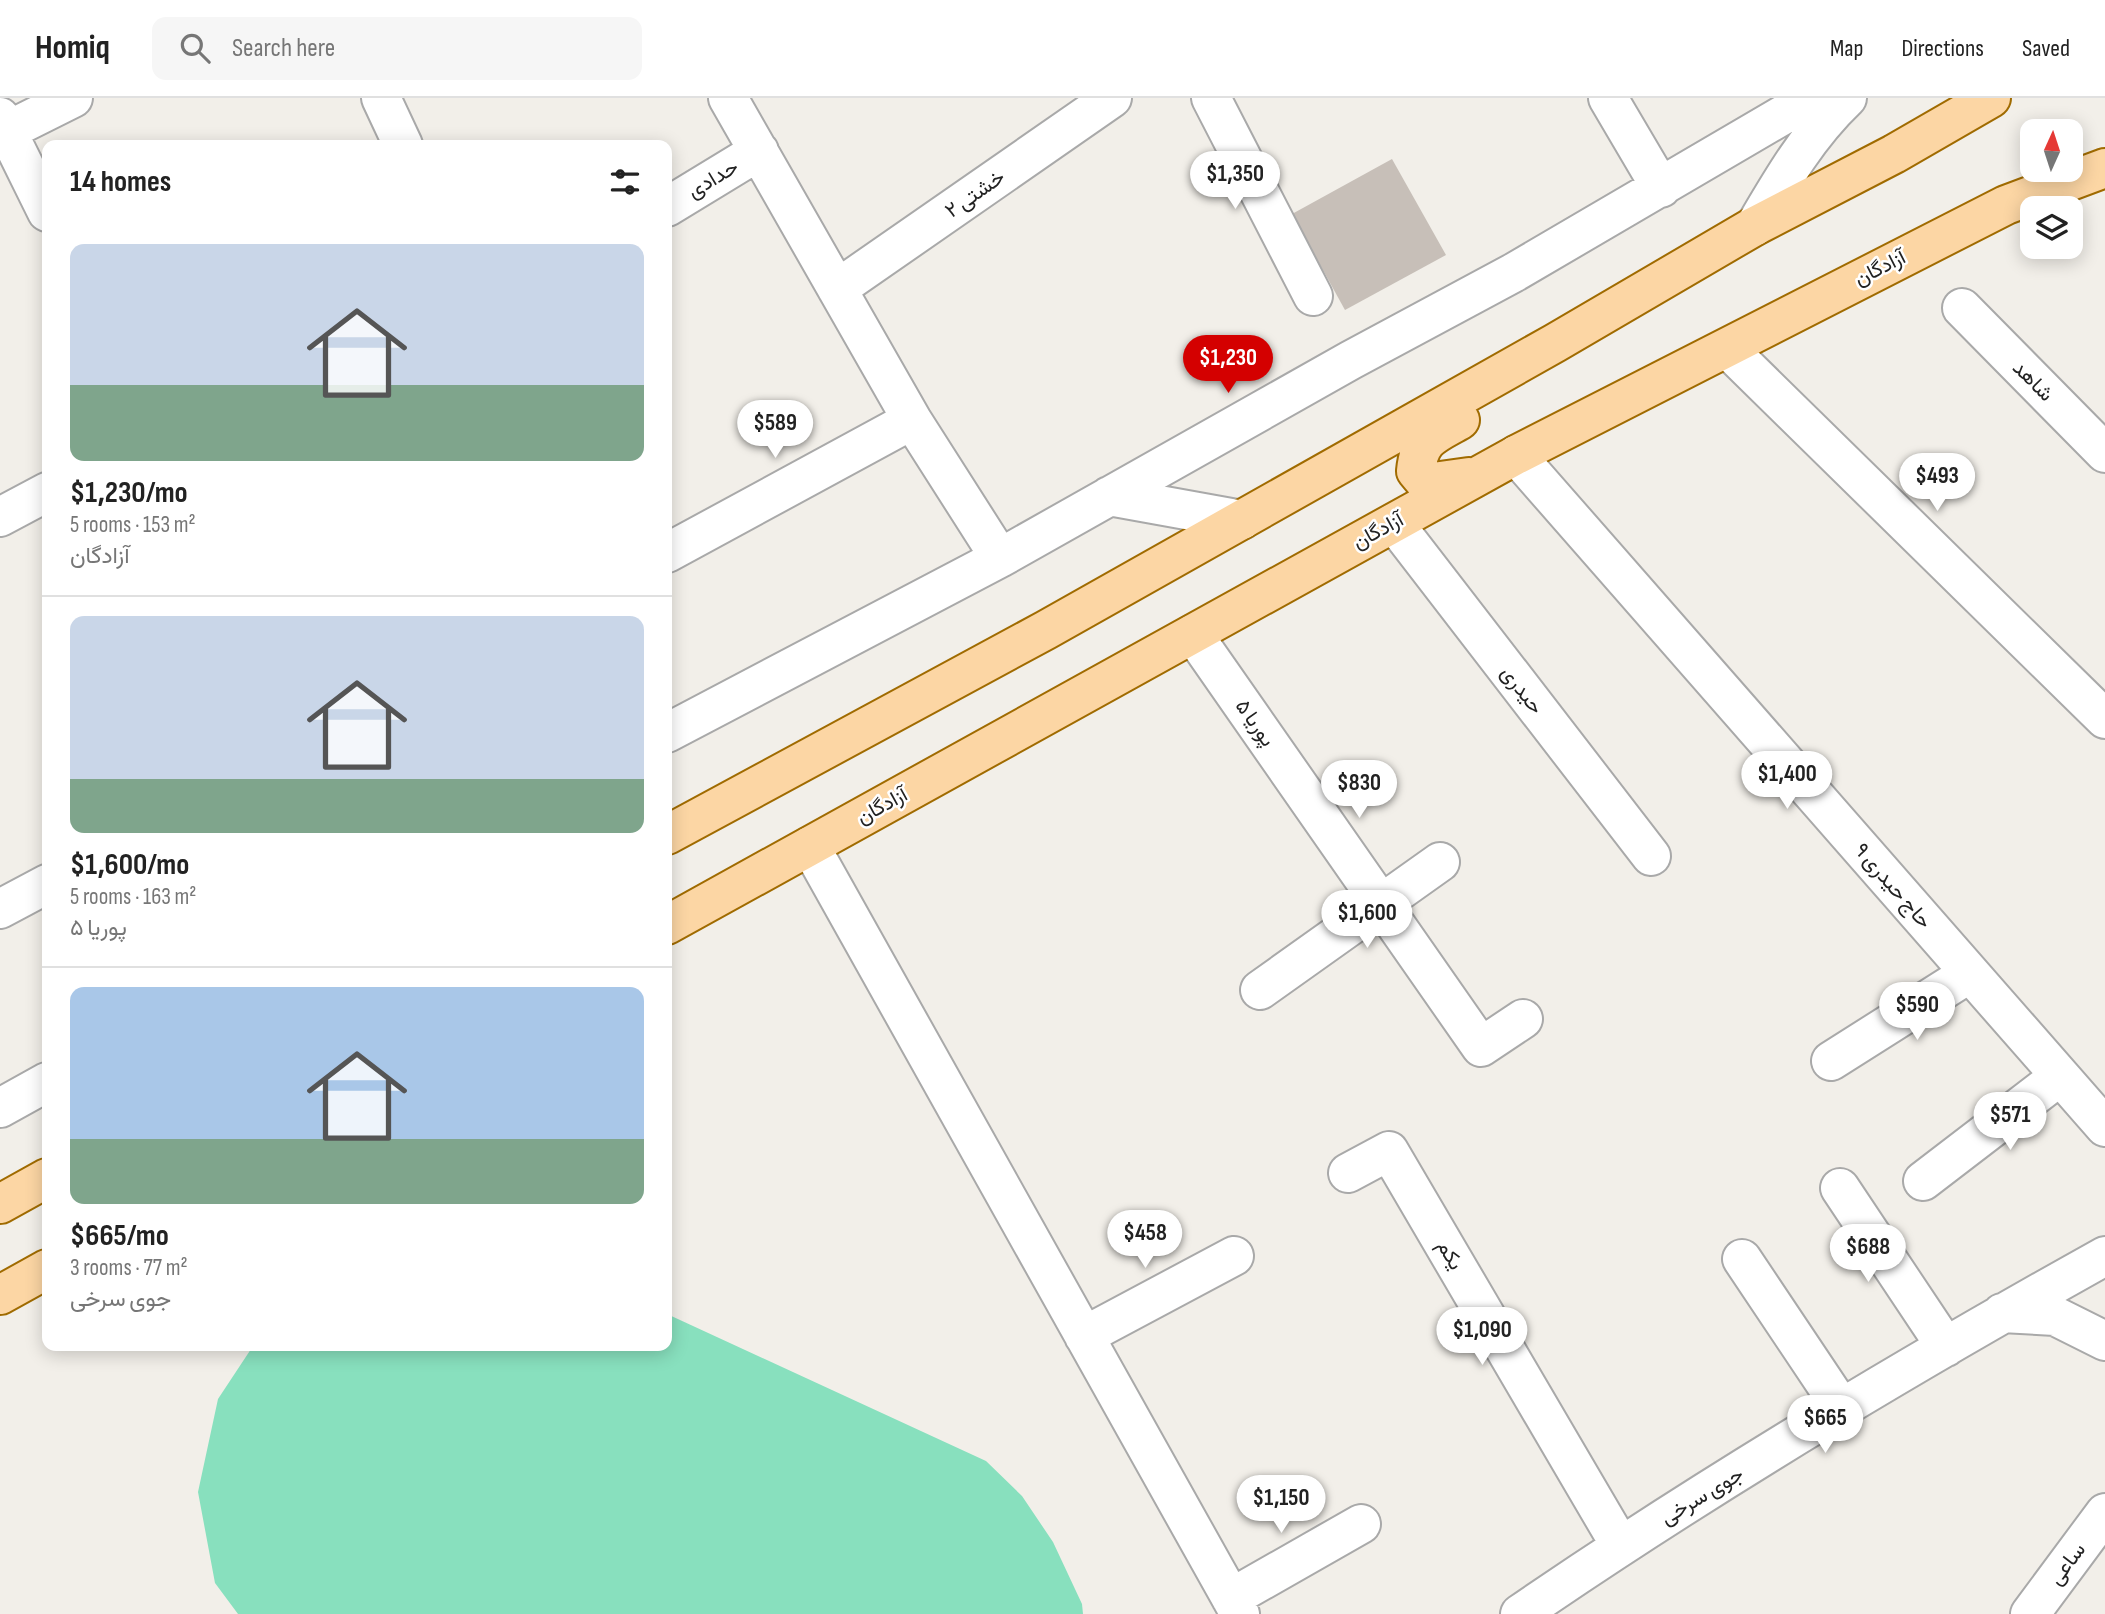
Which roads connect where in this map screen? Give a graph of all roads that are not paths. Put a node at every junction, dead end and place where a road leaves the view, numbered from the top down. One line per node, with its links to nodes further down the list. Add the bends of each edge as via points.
1 (73, 98): 10 (street)
2 (381, 98): 11 (street)
3 (728, 98): 12 (street)
4 (1112, 98): 18 (street, خشتی ۲)
5 (1211, 98): 19 (street)
6 (1608, 98): 14 (street)
7 (1812, 98): 14 (street)
8 (1847, 98): 17 (street, via 1789,169)
9 (1991, 98): 17 (main road)
10 (4, 124): 15 (street)
11 (401, 140)
12 (758, 151): 16 (street, حدادی); 18 (street)
13 (2105, 168): 22 (main road, آزادگان, via 2006,205)
14 (1661, 188): 28 (street)
15 (42, 202)
16 (672, 204)
17 (1755, 226): 20 (main road)
18 (837, 289): 23 (street)
19 (1313, 296)
20 (1622, 303): 26 (main road, via 1593,337 1427,440 1418,451 1416,471 1426,482); 30 (main road)
21 (1962, 308): 24 (street, شاهد)
22 (1728, 349): 25 (main road, آزادگان); 35 (street)
23 (912, 420): 32 (street); 33 (street)
24 (2105, 453)
25 (1516, 455): 26 (main road, آزادگان); 45 (street, حاج حیدری ۹)
26 (1480, 475): 31 (main road, آزادگان)
27 (42, 495): 29 (street)
28 (1110, 496): 30 (street); 33 (street)
29 (0, 517)
30 (1242, 520): 37 (main road)
31 (1394, 523): 34 (main road, آزادگان); 39 (street, حیدری)
32 (672, 550)
33 (1000, 558): 36 (street)
34 (1193, 634): 38 (main road, آزادگان); 42 (street, پوریا ۵)
35 (2105, 719)
36 (672, 730)
37 (672, 832)
38 (810, 846): 44 (main road, آزادگان); 64 (street)
39 (1651, 856)
40 (1440, 862): 42 (street)
41 (42, 887): 43 (street)
42 (1381, 903): 46 (street); 47 (street, پوریا ۵, via 1481,1047)
43 (0, 909)
44 (672, 922)
45 (1970, 973): 48 (street); 49 (street, حاج حیدری ۹)
46 (1260, 990)
47 (1523, 1019)
48 (1832, 1060)
49 (2060, 1076): 52 (street, حاج حیدری ۹); 55 (street)
50 (42, 1085): 51 (street)
51 (0, 1107)
52 (2105, 1127)
53 (1348, 1173): 70 (street, یکم, via 1390,1151)
54 (42, 1181): 57 (main road)
55 (1923, 1181)
56 (1840, 1188): 66 (street)
57 (0, 1204)
58 (1234, 1256): 64 (street)
59 (2105, 1256): 63 (street, جوی سرخی)
60 (1742, 1259): 67 (street)
61 (42, 1272): 62 (main road)
62 (0, 1295)
63 (2003, 1313): 65 (street, via 2055,1317); 66 (street, جوی سرخی)
64 (1084, 1336): 71 (street)
65 (2105, 1341)
66 (1946, 1347): 67 (street, جوی سرخی)
67 (1843, 1410): 70 (street, جوی سرخی)
68 (2105, 1513): 73 (street, ساعی)
69 (1361, 1524): 71 (street)
70 (1620, 1545): 72 (street, جوی سرخی)
71 (1235, 1606)
72 (1520, 1614)
73 (2030, 1614)

